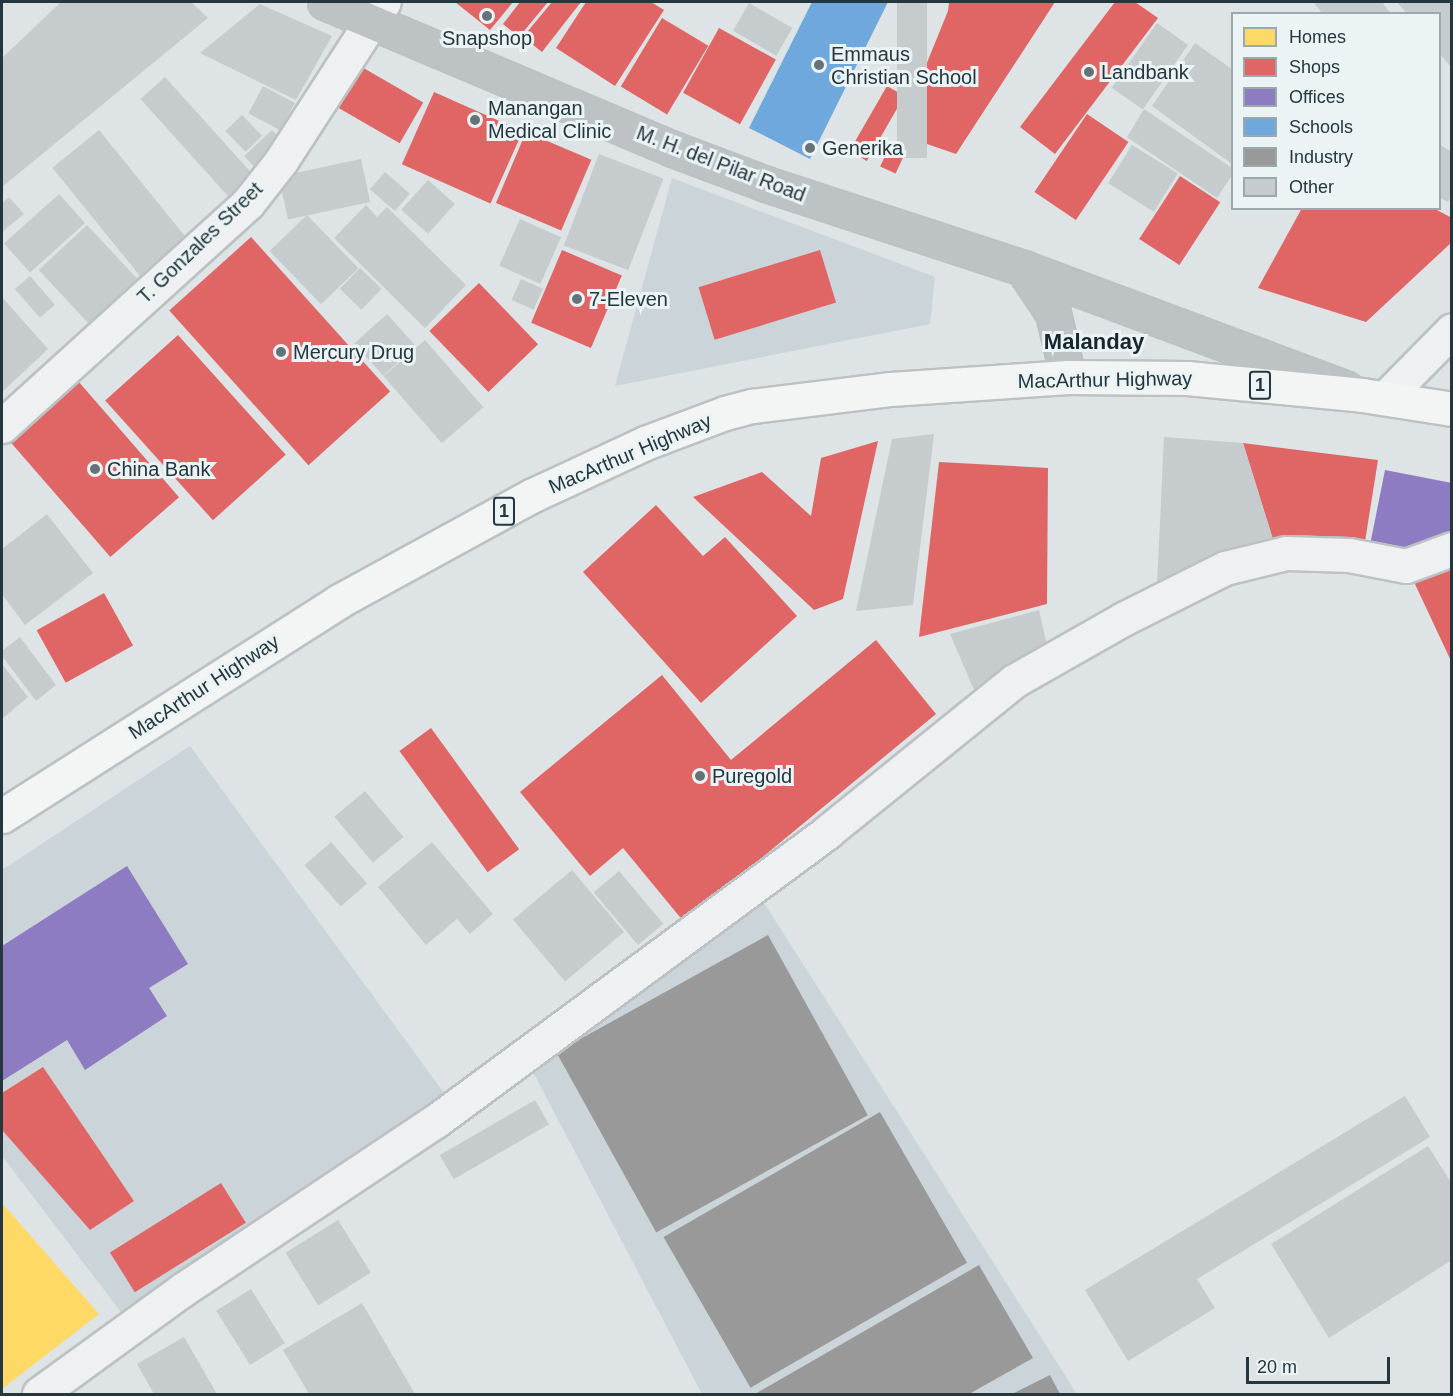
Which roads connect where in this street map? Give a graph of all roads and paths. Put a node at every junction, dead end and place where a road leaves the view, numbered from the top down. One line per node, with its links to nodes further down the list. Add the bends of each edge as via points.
1 (325, 2): 2 (main road, M. H. del Pilar Road)
2 (379, 12): 3 (main road, M. H. del Pilar Road, via 673,149 766,184); 8 (street, T. Gonzales Street, via 281,161 248,203)
3 (1023, 268): 5 (main road, via 1053,313); 6 (main road, M. H. del Pilar Road)
4 (1452, 330): 6 (street)
5 (1068, 377): 6 (highway, MacArthur Highway / 1, via 1187,378); 10 (highway, MacArthur Highway / 1, via 891,389 752,406 645,443 531,496 339,601)
6 (1374, 396): 7 (highway, MacArthur Highway / 1)
7 (1448, 404)
8 (2, 426)
9 (1452, 549): 11 (street, via 1406,566 1349,555 1286,553 1225,568 1123,619 1014,681 827,832 436,1120 182,1290)
10 (2, 816)
11 (39, 1395)

